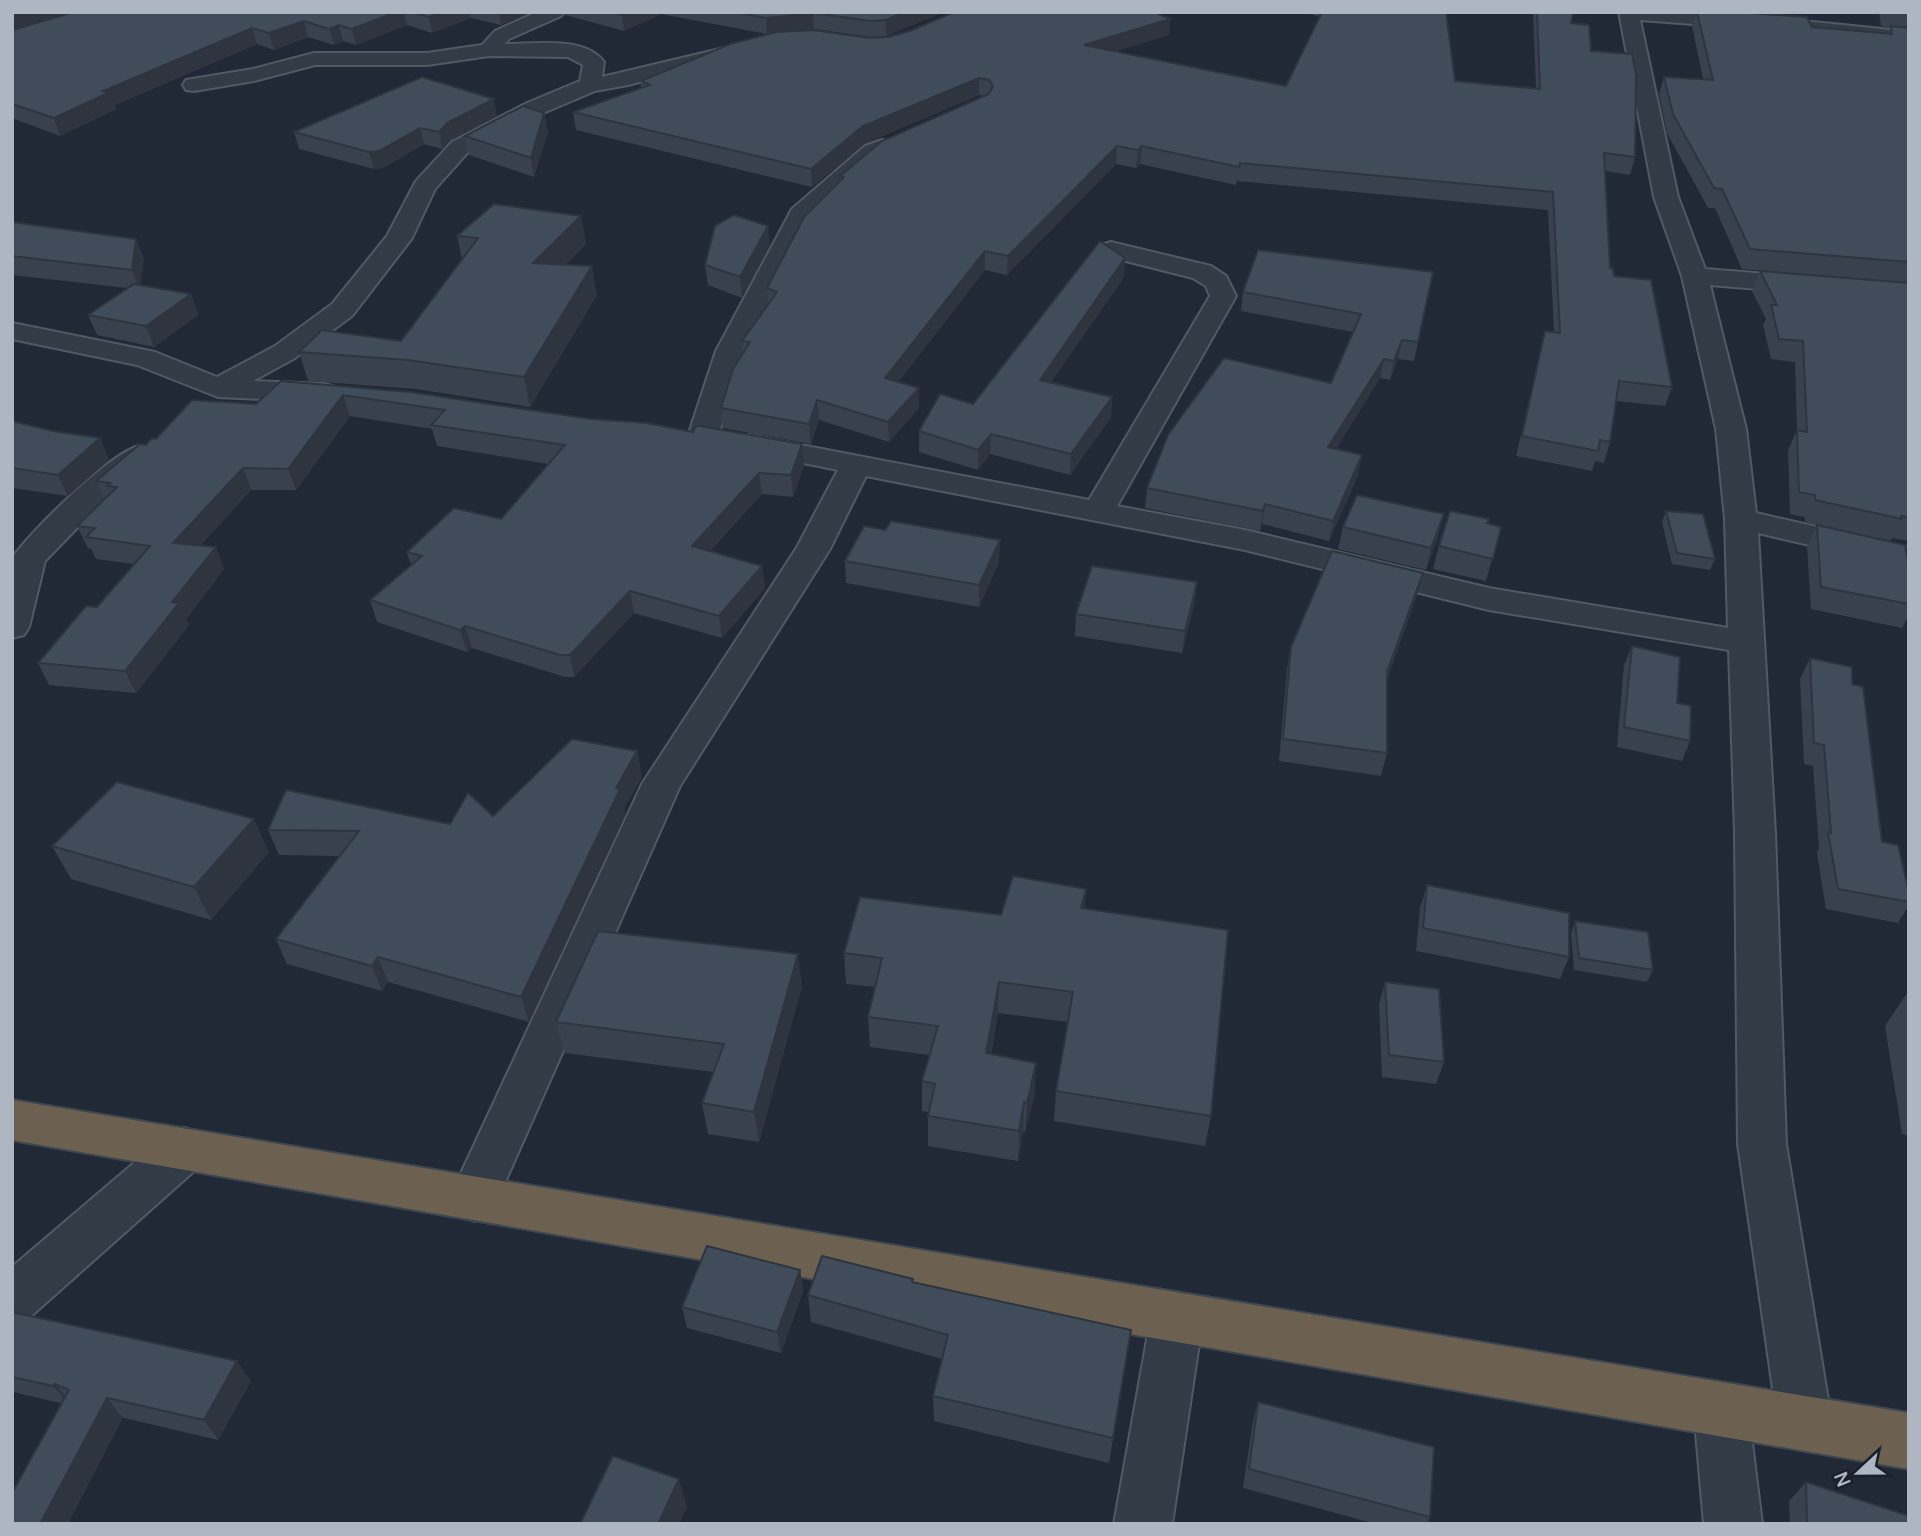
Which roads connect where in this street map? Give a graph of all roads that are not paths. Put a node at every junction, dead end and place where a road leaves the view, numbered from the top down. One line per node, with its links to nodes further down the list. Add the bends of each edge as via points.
1 (554, 12): 5 (street, via 502,35)
2 (1629, 13): 3 (street); 10 (street, via 1666,197)
3 (1909, 38)
4 (753, 47): 7 (street)
5 (489, 50): 6 (street, via 427,59 314,59); 7 (street, via 572,51 594,62)
6 (194, 85)
7 (590, 85): 14 (street, via 460,147 424,186 399,238 342,310 285,352)
8 (900, 138): 16 (street, via 873,151 804,209 690,435)
9 (1111, 250): 17 (street, via 1202,272 1217,282 1223,296)
10 (1695, 276): 11 (street); 18 (street, via 1731,429)
11 (1909, 293)
12 (12, 331): 14 (street, via 145,358)
13 (347, 395): 14 (street)
14 (208, 397)
15 (155, 441): 20 (street)
16 (857, 463): 17 (street); 25 (street, via 813,548 661,784)
17 (1099, 510): 22 (street, via 1489,599)
18 (1741, 520): 19 (street); 22 (street)
19 (1909, 558)
20 (21, 559): 21 (street)
21 (12, 627)
22 (1746, 642): 29 (street, via 1762,1144)
23 (12, 1120): 24 (highway)
24 (185, 1149): 25 (highway); 26 (street)
25 (474, 1199): 27 (highway)
26 (12, 1300)
27 (1177, 1317): 28 (highway); 31 (street)
28 (1721, 1410): 29 (highway); 32 (street)
29 (1805, 1424): 30 (highway)
30 (1909, 1441)
31 (1143, 1524)
32 (1733, 1524)

